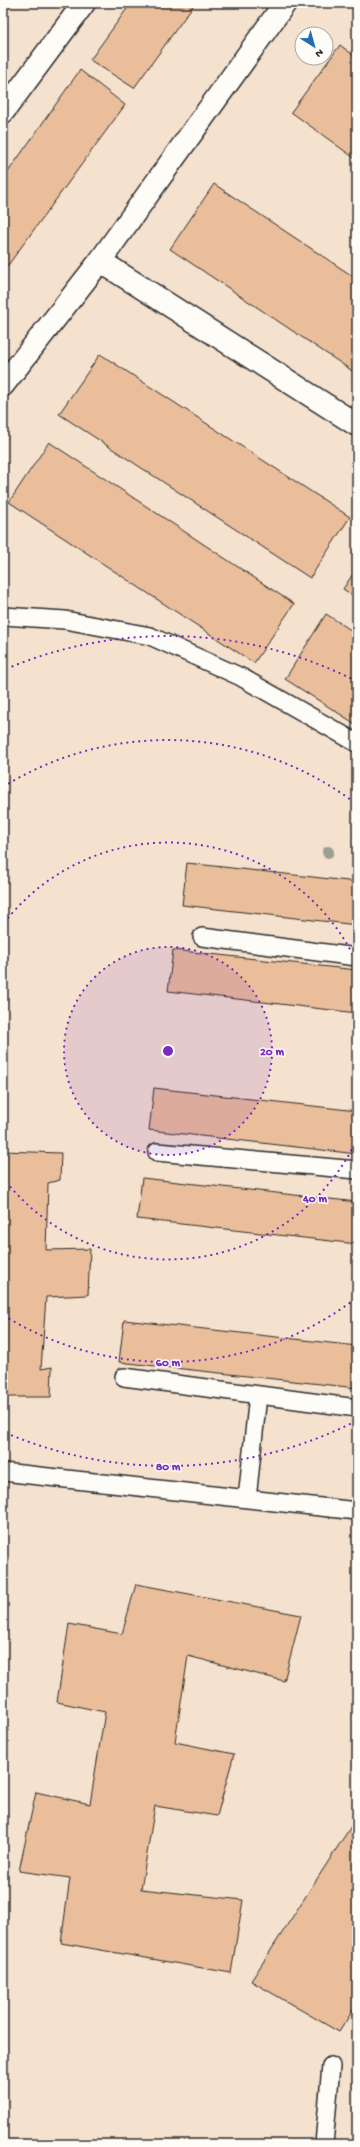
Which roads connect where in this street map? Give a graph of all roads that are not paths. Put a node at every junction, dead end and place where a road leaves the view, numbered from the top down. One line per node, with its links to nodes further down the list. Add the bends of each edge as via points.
1 (84, 3): 3 (street)
2 (285, 3): 4 (street)
3 (3, 112)
4 (100, 261): 5 (street); 6 (street)
5 (3, 385)
6 (357, 425)
7 (3, 616): 8 (lane, via 65,620 150,636 241,677)
8 (357, 743)
9 (202, 937): 10 (lane)
10 (357, 956)
11 (157, 1152): 12 (lane)
12 (357, 1170)
13 (124, 1377): 14 (lane)
14 (258, 1395): 15 (lane); 17 (lane)
15 (357, 1408)
16 (3, 1472): 17 (lane)
17 (247, 1499): 18 (lane)
18 (357, 1511)
19 (331, 2066): 20 (lane)
20 (324, 2144)

